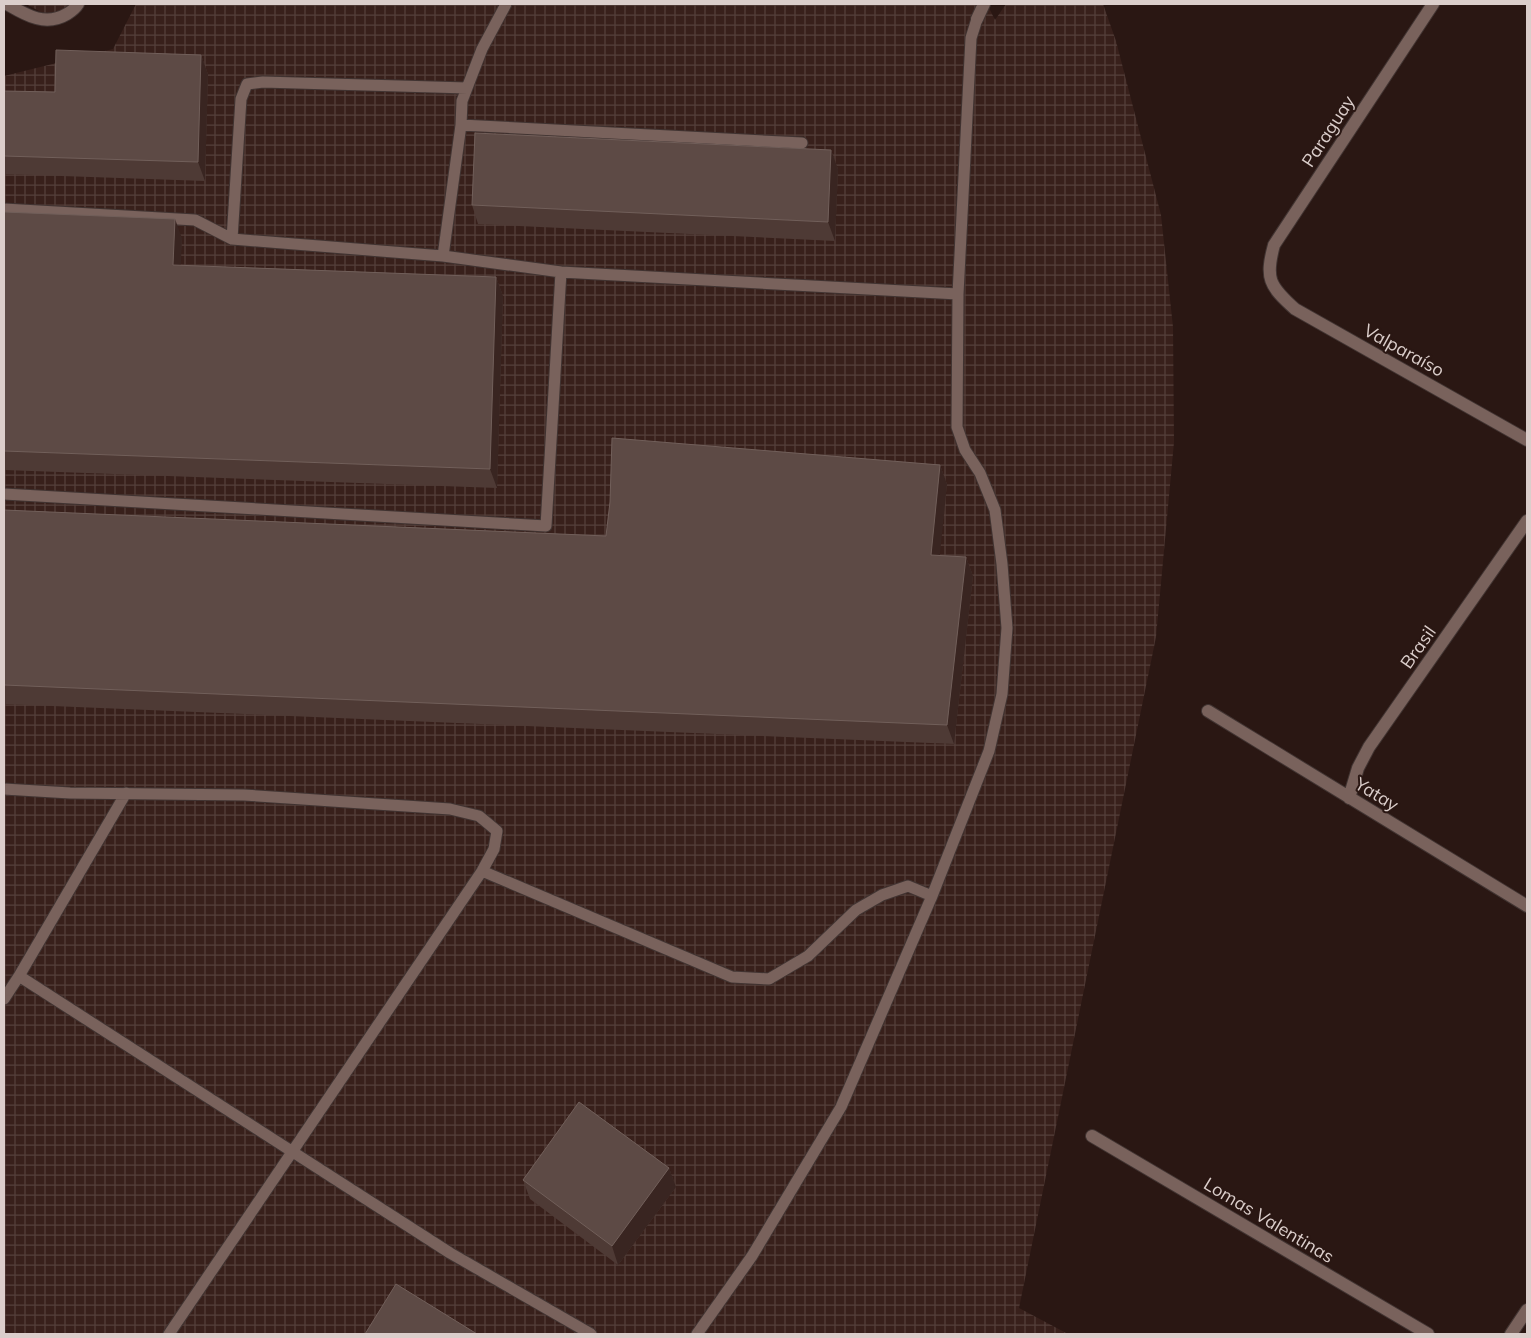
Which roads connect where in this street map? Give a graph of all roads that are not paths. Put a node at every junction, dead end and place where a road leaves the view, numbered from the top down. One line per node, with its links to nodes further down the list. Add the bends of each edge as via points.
1 (7, 4): 2 (street, via 39,20 64,16)
2 (78, 4)
3 (506, 4): 7 (lane, via 482,49)
4 (984, 4): 6 (street)
5 (1433, 4): 14 (street, Paraguay, via 1274,245 1269,264)
6 (978, 19): 15 (lane, via 971,38)
7 (467, 88): 8 (lane, via 462,101); 11 (lane, via 247,84 241,99)
8 (461, 124): 9 (lane); 12 (lane)
9 (802, 143)
10 (4, 209): 11 (lane, via 195,220)
11 (232, 239): 12 (lane)
12 (443, 256): 13 (lane)
13 (561, 272): 15 (lane); 17 (lane, via 546,526)
14 (1271, 282): 16 (street, Valparaíso, via 1295,309)
15 (958, 294): 24 (lane, via 956,427 995,510 1007,628 1002,694 990,751)
16 (1527, 440)
17 (4, 494)
18 (1527, 522): 22 (street, Brasil, via 1369,747 1358,768)
19 (1208, 711): 22 (street, Yatay)
20 (4, 789): 21 (lane)
21 (126, 793): 23 (lane, via 244,795 450,809 479,816 497,831 494,849); 26 (lane)
22 (1349, 798): 25 (street, Yatay)
23 (482, 871): 24 (lane, via 732,977 769,979 808,956 856,910 882,895 908,886); 29 (lane)
24 (932, 896): 33 (lane, via 841,1107 752,1256)
25 (1527, 906)
26 (19, 976): 27 (lane); 29 (lane)
27 (4, 999)
28 (1092, 1136): 34 (street, Lomas Valentinas)
29 (293, 1152): 31 (lane); 32 (lane, via 450,1253)
30 (1527, 1310): 35 (street)
31 (169, 1334)
32 (591, 1334)
33 (697, 1334)
34 (1428, 1334)
35 (1511, 1334)

